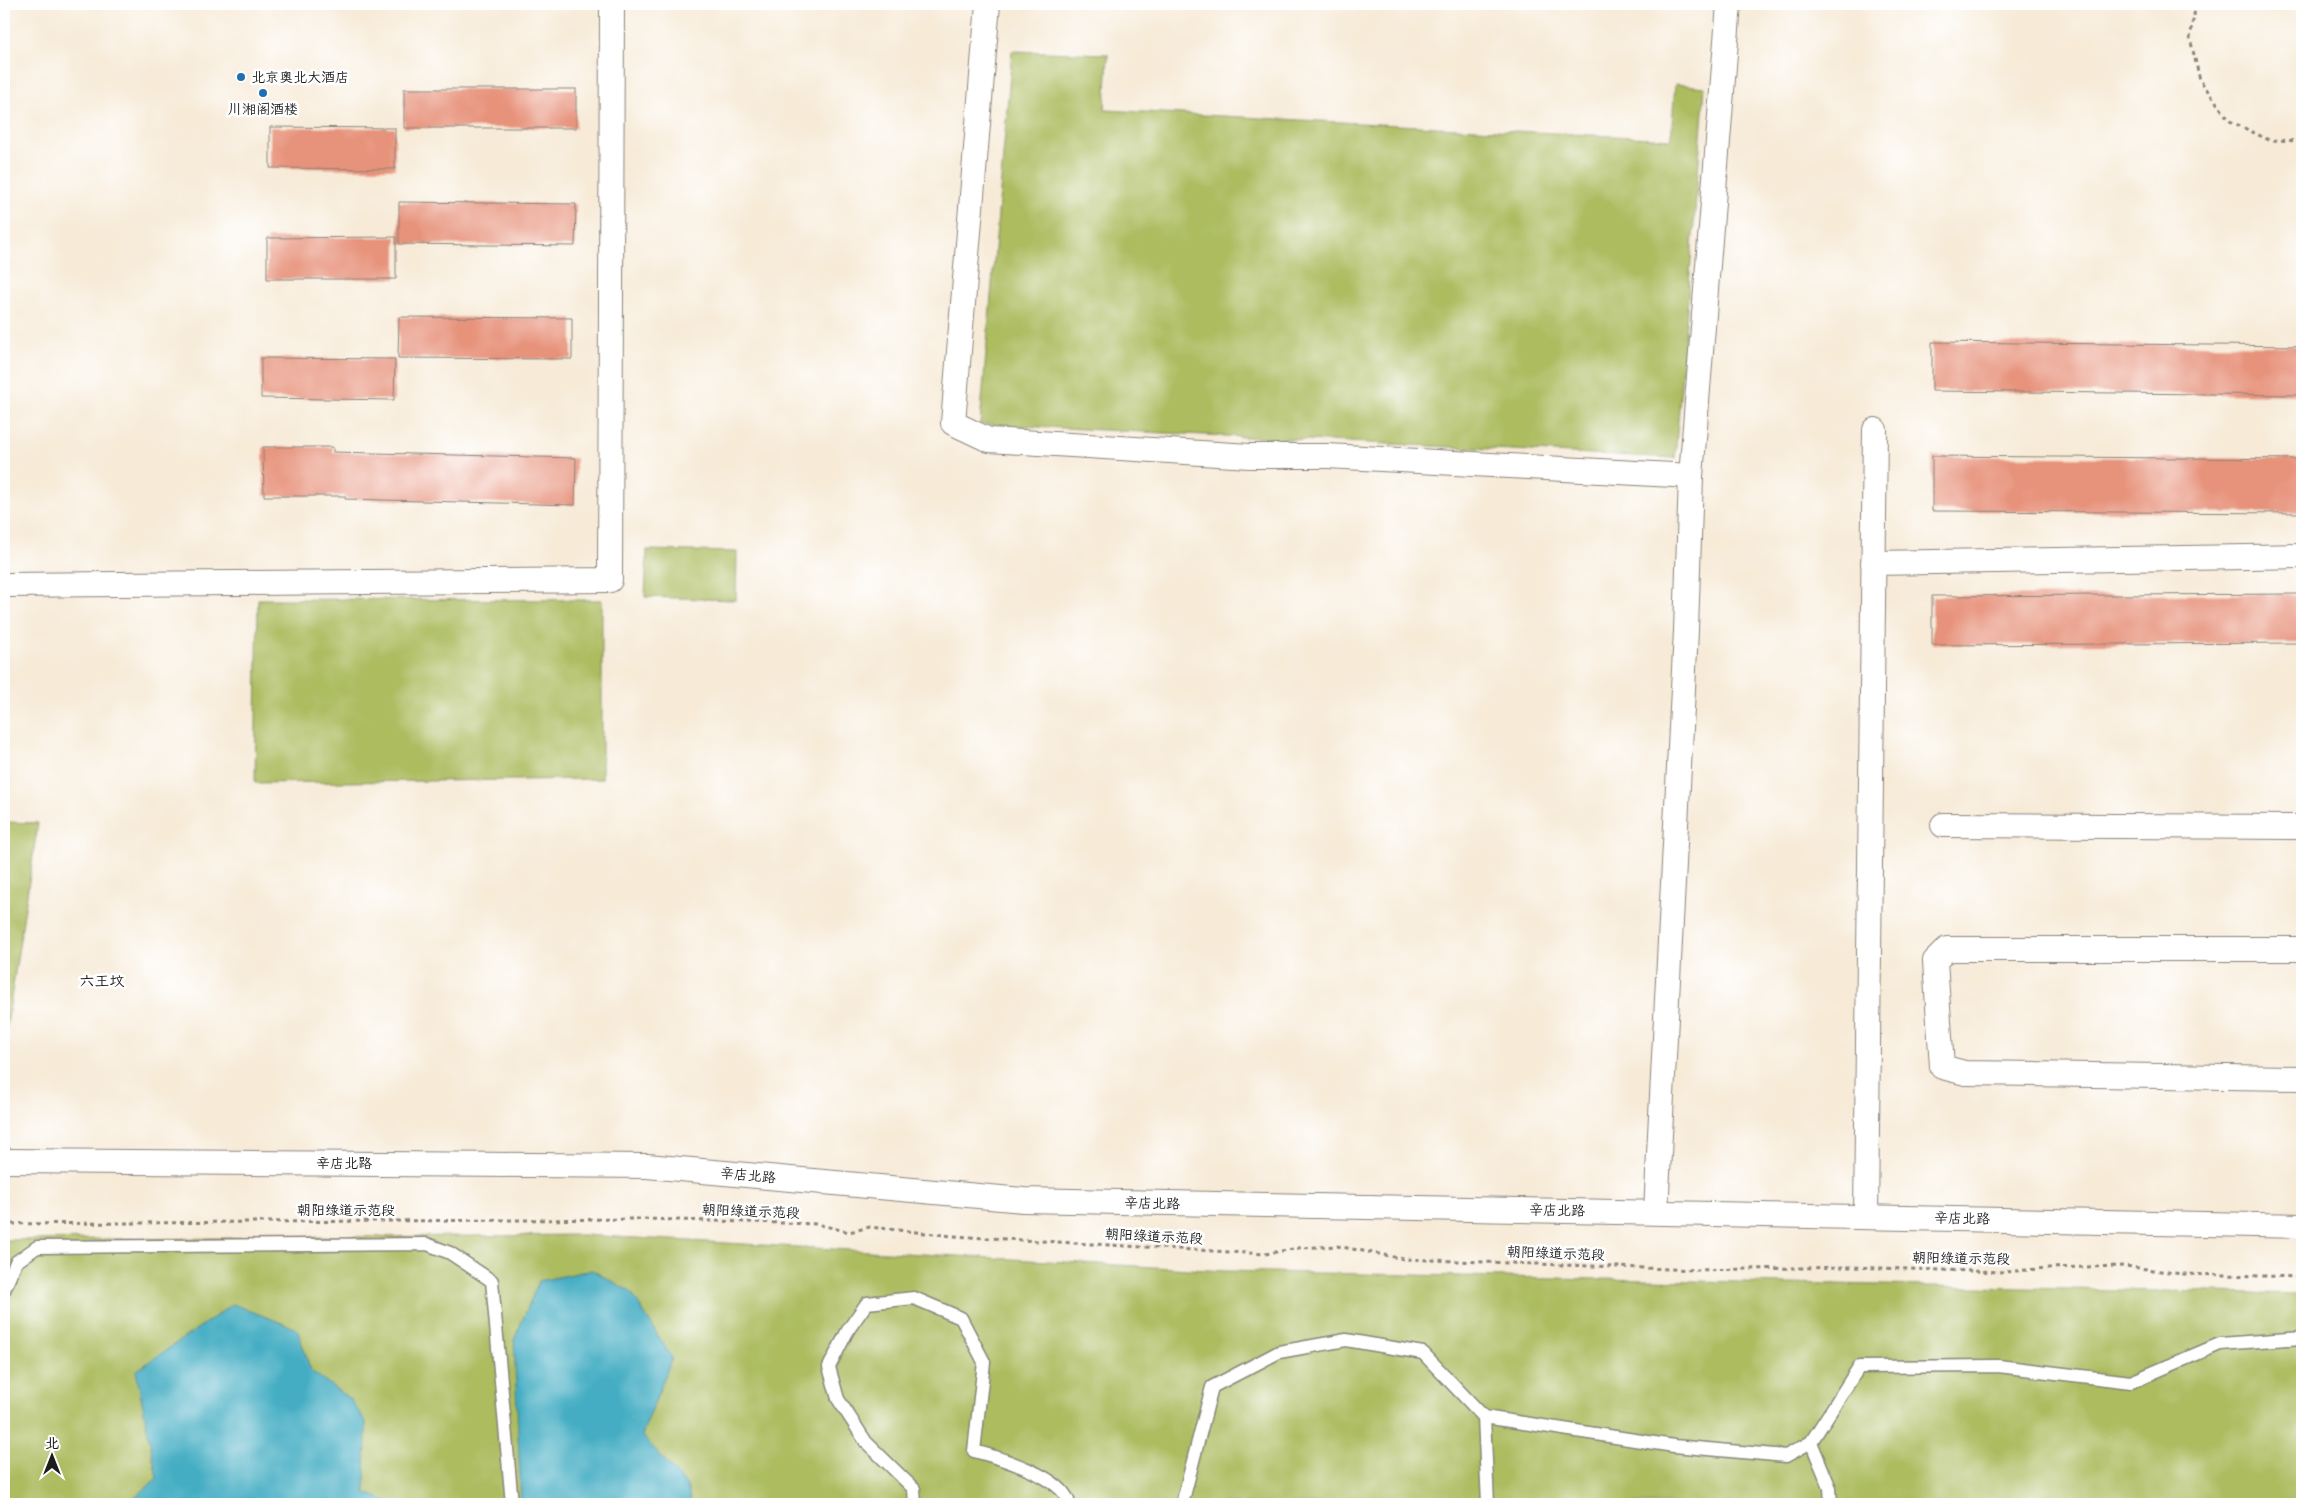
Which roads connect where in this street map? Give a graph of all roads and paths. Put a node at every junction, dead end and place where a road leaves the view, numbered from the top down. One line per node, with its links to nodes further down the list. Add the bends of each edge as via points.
1 (612, 4): 10 (street, via 610,580)
2 (988, 4): 7 (street, via 953,423 989,440 1250,456 1326,456)
3 (1730, 4): 7 (street)
4 (2196, 4): 5 (path, via 2190,38 2200,80 2230,121 2269,140)
5 (2302, 141)
6 (1875, 430): 9 (street)
7 (1691, 476): 16 (street)
8 (2302, 556): 9 (street)
9 (1873, 563): 17 (street)
10 (4, 585)
11 (1943, 825): 12 (street)
12 (2302, 827)
13 (2302, 949): 14 (street, via 1947,949 1935,961 1942,1067 1965,1073)
14 (2302, 1078)
15 (4, 1161): 16 (street, 辛店北路, via 647,1166 1023,1200)
16 (1656, 1212): 17 (street, 辛店北路)
17 (1866, 1216): 19 (street, 辛店北路)
18 (4, 1224): 20 (path, 朝阳绿道示范段, via 643,1219 816,1224 849,1232 870,1227 953,1236 1265,1254 1337,1246 1404,1259 1696,1270 1848,1267 2005,1272 2125,1266 2182,1274)
19 (2302, 1226)
20 (2302, 1277)
21 (4, 1290): 25 (lane, via 16,1262 37,1247 427,1244 450,1253 492,1281)
22 (2302, 1338): 24 (lane, via 2220,1344 2131,1382 1998,1366 1860,1367)
23 (1484, 1417): 24 (lane, via 1674,1446 1786,1456); 28 (lane, via 1423,1353 1346,1340 1279,1352 1212,1387); 29 (lane)
24 (1811, 1442): 30 (lane, via 1830,1488)
25 (512, 1504)
26 (916, 1504): 27 (lane, via 914,1489 866,1442 838,1399 829,1367 848,1330 867,1303 914,1298 960,1318 984,1362 974,1451 1007,1460 1056,1485)
27 (1069, 1504)
28 (1182, 1504)
29 (1488, 1504)
30 (1831, 1504)

